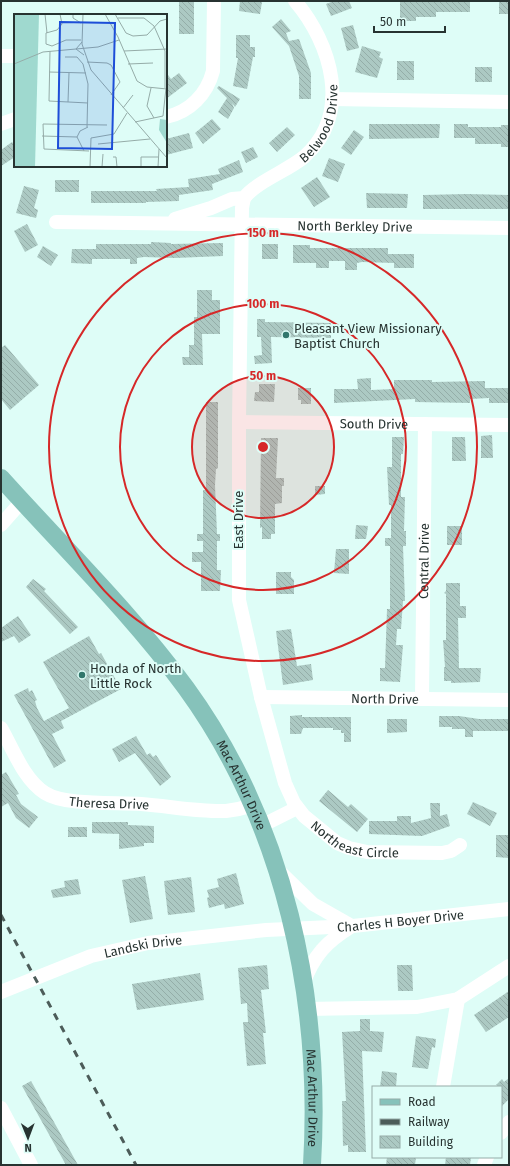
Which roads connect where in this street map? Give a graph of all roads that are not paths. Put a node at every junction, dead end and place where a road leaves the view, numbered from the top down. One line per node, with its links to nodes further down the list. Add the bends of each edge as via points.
1 (214, 1): 7 (street, via 211,80 196,102 186,110)
2 (294, 1): 5 (street, Belwood Drive, via 321,39 329,62)
3 (1, 56): 4 (street)
4 (14, 56)
5 (332, 99): 6 (street); 10 (street, Belwood Drive, via 323,130 306,155 252,190)
6 (509, 102)
7 (167, 117)
8 (14, 119): 9 (street)
9 (1, 124)
10 (244, 198): 12 (street, Belwood Drive, via 232,199); 13 (street)
11 (56, 222): 12 (street, North Berkley Drive)
12 (158, 223): 13 (street, North Berkley Drive)
13 (242, 224): 14 (street, North Berkley Drive); 15 (street, East Drive)
14 (509, 228)
15 (239, 422): 16 (street, South Drive); 21 (street, East Drive, via 239,600)
16 (425, 424): 17 (street, South Drive); 22 (street, Central Drive)
17 (509, 425)
18 (1, 478): 19 (main road, Mac Arthur Drive)
19 (22, 501): 20 (street); 25 (main road, Mac Arthur Drive, via 143,634 178,678 223,745)
20 (1, 525)
21 (261, 697): 22 (street, North Drive); 26 (street, East Drive, via 287,789)
22 (422, 699): 23 (street, North Drive)
23 (509, 700)
24 (1, 728): 25 (street, Theresa Drive, via 28,776 43,792 61,799 215,811 236,810)
25 (253, 805): 27 (main road, Mac Arthur Drive)
26 (297, 808): 27 (street, Northeast Circle); 28 (street, Northeast Circle, via 330,838 358,851 442,853)
27 (261, 826): 29 (main road, Mac Arthur Drive)
28 (460, 846)
29 (278, 870): 31 (street, via 312,904); 32 (main road, Mac Arthur Drive)
30 (509, 909): 31 (street, Charles H Boyer Drive)
31 (353, 926): 32 (street, Charles H Boyer Drive); 34 (street, via 322,948)
32 (292, 929): 34 (main road, Mac Arthur Drive); 35 (street, Landski Drive, via 181,938 118,949 66,965)
33 (509, 966): 36 (street)
34 (303, 984): 37 (main road, Mac Arthur Drive)
35 (1, 992)
36 (458, 999): 37 (street, via 449,1003 417,1007); 38 (street)
37 (307, 1010): 43 (main road, Mac Arthur Drive, via 312,1048)
38 (442, 1086)
39 (1, 1108): 42 (street)
40 (509, 1122): 41 (street)
41 (502, 1132)
42 (30, 1165)
43 (314, 1165)

